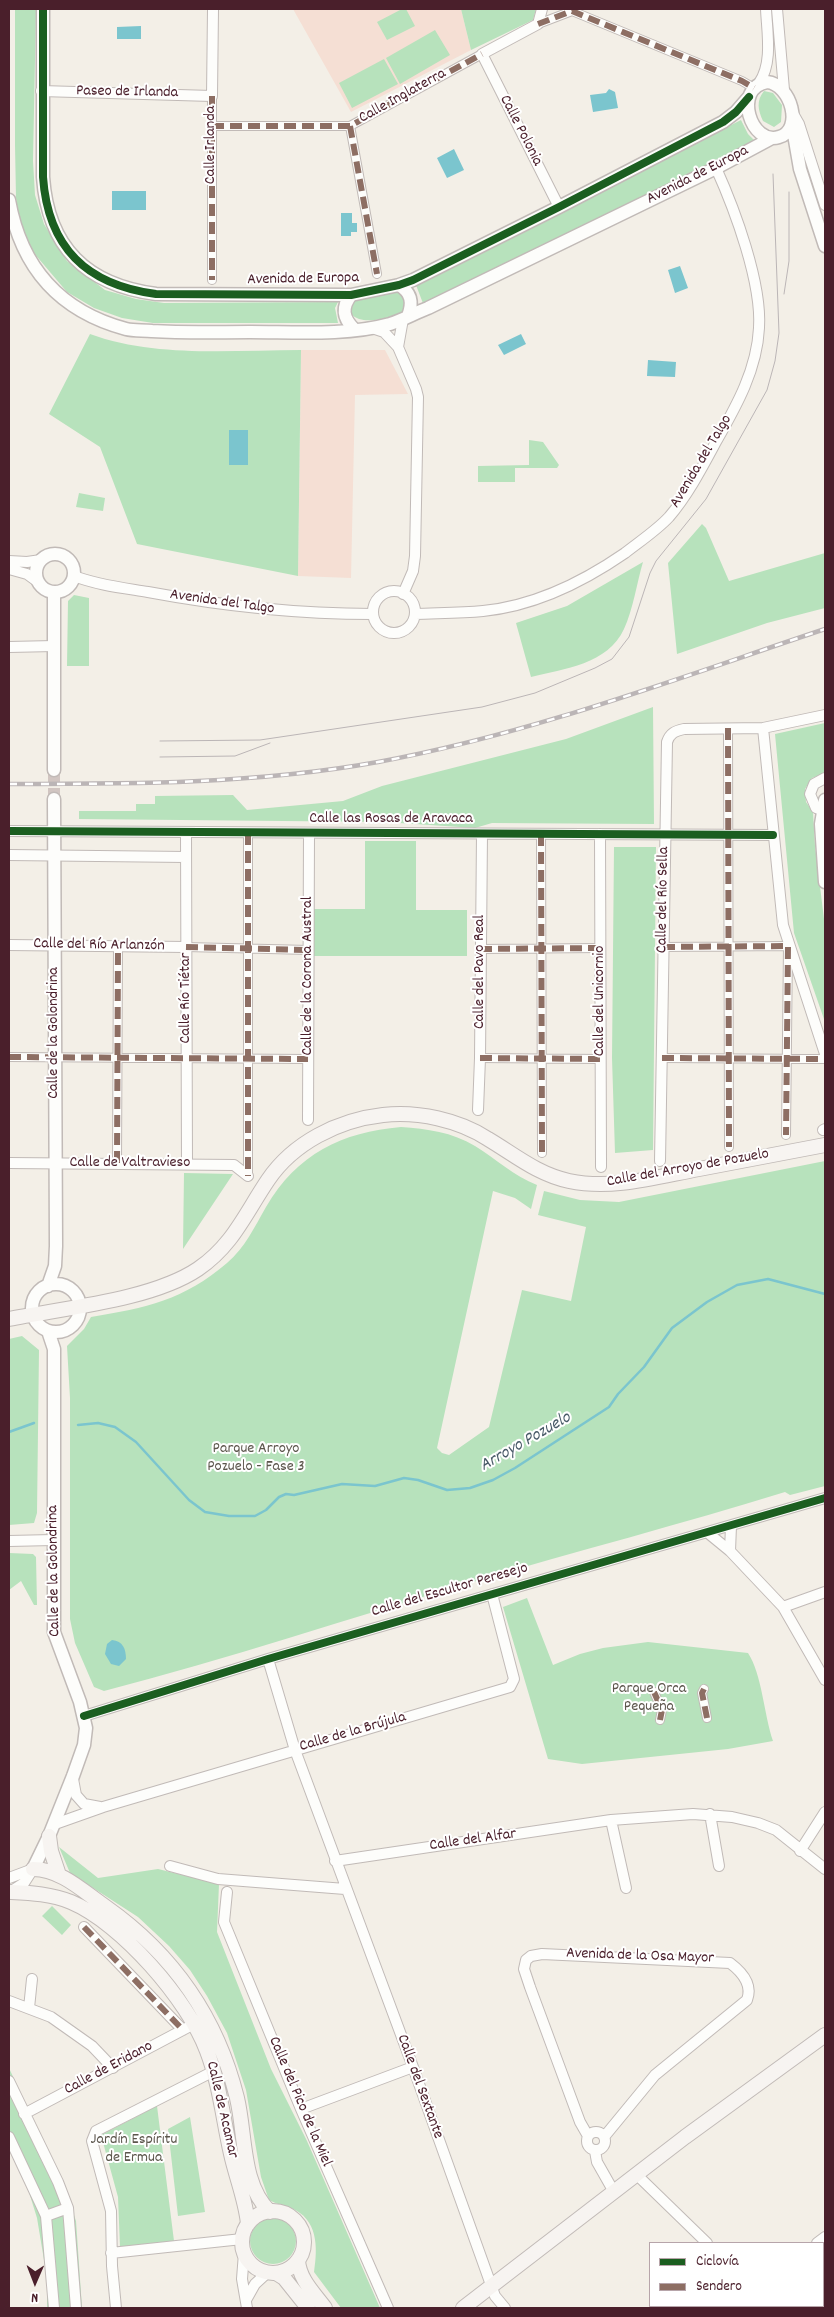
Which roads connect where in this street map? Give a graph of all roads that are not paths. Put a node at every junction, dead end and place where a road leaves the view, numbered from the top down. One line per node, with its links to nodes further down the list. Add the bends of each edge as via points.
1 (43, 9): 10 (street, Avenida de Europa)
2 (213, 9): 11 (street, Calle Irlanda)
3 (542, 9): 6 (street)
4 (766, 9): 8 (street, via 767,61 765,73)
5 (777, 9): 9 (street)
6 (538, 24): 7 (street, Calle Inglaterra); 8 (street, via 572,11 742,80)
7 (482, 54): 14 (street, Calle Inglaterra); 21 (street, Calle Polonia)
8 (754, 89): 9 (street, via 772,82); 15 (street, via 749,113 753,124 760,133); 21 (street, Avenida de Europa, via 736,112 723,122)
9 (784, 90): 12 (street)
10 (42, 91): 11 (street, Paseo de Irlanda); 26 (street, Avenida de Europa, via 43,177 49,214 68,251 95,276 124,288 156,294)
11 (212, 96): 13 (street, Calle Irlanda)
12 (792, 116): 15 (street, via 786,134); 17 (street); 18 (street, via 799,124)
13 (212, 126): 14 (street, Calle Inglaterra); 24 (street, Calle Irlanda)
14 (350, 126): 23 (street)
15 (774, 138): 16 (street, Avenida de Europa); 17 (street, via 790,150)
16 (716, 168): 27 (street, Avenida de Europa); 39 (street, Avenida del Talgo, via 747,256 757,294 760,327 755,361 742,396 699,473 668,517 609,564 568,587 527,602 484,611)
17 (800, 169): 22 (street)
18 (822, 185): 20 (street)
19 (9, 200): 29 (street, Avenida de Europa, via 14,228 31,263 62,298 91,316 127,329 175,332)
20 (825, 205)
21 (559, 207): 25 (street, Avenida de Europa)
22 (825, 246)
23 (377, 274)
24 (212, 280)
25 (398, 285): 26 (street, Avenida de Europa); 27 (street, via 408,293 412,305)
26 (352, 296): 29 (street, Avenida de Europa, via 345,303 344,310 347,322)
27 (406, 318): 28 (street, Avenida de Europa); 30 (street)
28 (371, 327): 29 (street, Avenida de Europa); 30 (street, via 384,332)
29 (354, 329)
30 (398, 347): 37 (street, via 418,397 415,556 413,571)
31 (41, 560): 32 (street); 34 (street, via 52,554 65,557 73,567); 35 (street, via 36,570)
32 (9, 561)
33 (9, 570): 35 (street, via 26,574)
34 (74, 576): 36 (street, via 66,588); 38 (street, Avenida del Talgo, via 212,603 299,612)
35 (38, 582): 36 (street)
36 (54, 592): 40 (street)
37 (403, 594): 38 (street, via 391,592 380,597 373,607); 39 (street, via 412,602)
38 (373, 614): 39 (street, via 377,625 392,634 410,626)
39 (415, 614)
40 (54, 646): 41 (street); 45 (street)
41 (9, 647)
42 (825, 715): 44 (street, Calle del Río Sella)
43 (728, 728): 44 (street, Calle del Río Sella); 58 (street, Calle del Río Sella, via 684,729 669,735); 59 (street)
44 (763, 728): 60 (street)
45 (54, 770)
46 (825, 778): 48 (street, via 814,784 810,794 813,804)
47 (54, 799): 50 (street, Calle de la Golondrina)
48 (824, 807): 51 (street)
49 (9, 831): 50 (street, Calle las Rosas de Aravaca)
50 (55, 831): 52 (street, Calle las Rosas de Aravaca); 62 (street, Calle de la Golondrina)
51 (823, 832): 64 (street)
52 (186, 833): 53 (street, Calle las Rosas de Aravaca); 63 (street, Calle Río Tiétar)
53 (248, 833): 54 (street, Calle las Rosas de Aravaca); 74 (street)
54 (309, 833): 55 (street, Calle las Rosas de Aravaca); 76 (street, Calle de la Corona Austral)
55 (482, 834): 56 (street, Calle las Rosas de Aravaca); 75 (street, Calle del Pavo Real)
56 (541, 834): 57 (street, Calle las Rosas de Aravaca); 72 (street)
57 (600, 834): 58 (street, Calle las Rosas de Aravaca); 73 (street, Calle del Unicornio)
58 (665, 834): 59 (street, Calle las Rosas de Aravaca); 70 (street, Calle del Río Sella)
59 (728, 834): 60 (street, Calle las Rosas de Aravaca); 71 (street)
60 (773, 835): 68 (street, via 782,925)
61 (9, 855): 62 (street)
62 (55, 855): 63 (street); 66 (street, Calle de la Golondrina)
63 (186, 857): 69 (street, Calle Río Tiétar)
64 (825, 882)
65 (9, 945): 66 (street, Calle del Río Arlanzón)
66 (55, 945): 67 (street, Calle del Río Arlanzón); 79 (street, Calle de la Golondrina)
67 (118, 946): 69 (street, Calle del Río Arlanzón); 80 (street)
68 (788, 946): 71 (street); 77 (street); 90 (street)
69 (186, 947): 74 (street, Calle del Río Arlanzón); 85 (street, Calle Río Tiétar)
70 (664, 947): 71 (street); 84 (street, Calle del Río Sella)
71 (729, 947): 88 (street)
72 (541, 948): 73 (street); 75 (street); 82 (street)
73 (601, 948): 83 (street, Calle del Unicornio)
74 (247, 949): 76 (street, Calle del Río Arlanzón); 86 (street)
75 (480, 949): 81 (street, Calle del Pavo Real)
76 (309, 950): 87 (street, Calle de la Corona Austral)
77 (825, 1054)
78 (9, 1057): 79 (street)
79 (55, 1058): 80 (street); 99 (street, Calle de la Golondrina)
80 (117, 1058): 85 (street); 100 (street)
81 (480, 1058): 82 (street); 91 (street, Calle del Pavo Real)
82 (541, 1058): 83 (street); 96 (street)
83 (601, 1058): 102 (street, Calle del Unicornio)
84 (662, 1058): 88 (street); 97 (street, Calle del Río Sella)
85 (187, 1059): 86 (street); 101 (street, Calle Río Tiétar)
86 (247, 1059): 87 (street); 103 (street)
87 (308, 1059): 92 (street, Calle de la Corona Austral)
88 (729, 1059): 90 (street); 95 (street)
89 (825, 1059): 90 (street)
90 (787, 1060): 93 (street)
91 (478, 1110)
92 (308, 1120)
93 (786, 1135)
94 (825, 1145): 107 (main road, Calle del Arroyo de Pozuelo, via 628,1182 591,1185 533,1168 488,1138 456,1123 420,1115 383,1115 332,1128 293,1152 280,1163 232,1238 198,1269 158,1288)
95 (729, 1147)
96 (542, 1153)
97 (660, 1161)
98 (9, 1163): 99 (street, Calle de Valtravieso)
99 (55, 1163): 100 (street, Calle de Valtravieso); 104 (street, Calle de la Golondrina)
100 (117, 1164): 101 (street, Calle de Valtravieso)
101 (187, 1164): 103 (street, Calle de Valtravieso, via 234,1165)
102 (601, 1167)
103 (248, 1176)
104 (55, 1266): 105 (street, Calle de la Golondrina); 106 (street, Calle de la Golondrina)
105 (63, 1285): 106 (street); 107 (street, Calle de la Golondrina, via 74,1293)
106 (48, 1286): 108 (street, via 35,1296)
107 (80, 1305): 108 (main road, Calle del Arroyo de Pozuelo); 111 (street, via 76,1321)
108 (33, 1314): 109 (main road, Calle del Arroyo de Pozuelo); 110 (street, via 38,1324)
109 (9, 1319)
110 (48, 1331): 111 (street); 112 (street, Calle de la Golondrina)
111 (64, 1331): 112 (street)
112 (54, 1348): 116 (street, Calle de la Golondrina)
113 (825, 1498): 114 (street, Calle del Escultor Peresejo)
114 (731, 1526): 115 (street, Calle del Escultor Peresejo); 118 (street)
115 (708, 1532): 118 (street); 120 (street, Calle del Escultor Peresejo)
116 (53, 1540): 117 (street); 126 (street, Calle de la Golondrina, via 54,1632)
117 (9, 1541)
118 (730, 1552): 121 (street)
119 (825, 1592): 121 (street)
120 (492, 1594): 122 (street, Calle del Escultor Peresejo); 129 (street, Calle de la Brújula, via 514,1679 510,1687)
121 (783, 1606): 123 (street)
122 (268, 1659): 126 (street, Calle del Escultor Peresejo); 129 (street, Calle del Sextante)
123 (825, 1680)
124 (704, 1689): 127 (street)
125 (654, 1692): 128 (street, via 662,1710)
126 (84, 1716): 130 (street, Calle de la Golondrina, via 84,1745)
127 (707, 1718)
128 (660, 1720)
129 (294, 1750): 131 (street, Calle de la Brújula); 137 (street, Calle del Sextante)
130 (74, 1776): 131 (street, via 76,1795 84,1804); 135 (street, Calle de la Golondrina)
131 (103, 1807): 135 (street, Calle de la Brújula)
132 (825, 1812): 136 (street)
133 (710, 1814): 134 (street, Calle del Alfar); 136 (street, Calle del Alfar, via 758,1823 776,1830); 139 (street)
134 (611, 1820): 137 (street, Calle del Alfar); 144 (street)
135 (52, 1830): 140 (street, Calle de la Golondrina); 142 (main road, via 51,1851)
136 (800, 1851): 141 (street, Calle del Alfar)
137 (335, 1862): 145 (street, Calle del Sextante)
138 (170, 1866): 145 (street, via 218,1880)
139 (720, 1866)
140 (31, 1869): 142 (main road, Calle de Acamar); 143 (street, Calle de la Golondrina); 143 (street)
141 (825, 1869)
142 (59, 1875): 166 (main road, Calle de Acamar, via 127,1922 155,1947 204,2010 223,2051 237,2098 256,2196)
143 (15, 1888): 151 (main road, Calle de Acamar, via 71,1902 98,1918 125,1940 170,1987)
144 (626, 1888)
145 (345, 1889): 153 (street, Calle del Sextante)
146 (227, 1892): 157 (street, Calle del Pico de la Miel, via 224,1922)
147 (84, 1927): 151 (street, Calle de Acamar)
148 (32, 1979): 150 (street)
149 (9, 2001): 150 (street)
150 (29, 2008): 154 (street, via 51,2017 78,2035)
151 (189, 2027): 154 (street, Calle de Eridano); 155 (main road, Calle de Acamar)
152 (825, 2035): 163 (main road)
153 (412, 2067): 157 (street); 174 (street, Calle del Sextante)
154 (113, 2068): 158 (street, Calle de Eridano)
155 (214, 2071): 168 (main road, Calle de Acamar); 171 (street, via 96,2131 92,2141 111,2211)
156 (9, 2084): 158 (street)
157 (301, 2109): 182 (street, Calle del Pico de la Miel)
158 (24, 2114): 165 (street)
159 (588, 2136): 161 (street, via 597,2132); 161 (street, Avenida de la Osa Mayor, via 530,1987 524,1969 526,1960 542,1954 730,1962 747,1982 747,2000 655,2075); 162 (street, via 588,2146)
160 (9, 2137): 167 (street)
161 (604, 2137): 162 (street, via 604,2147)
162 (595, 2151): 164 (street)
163 (637, 2176): 164 (main road); 169 (street)
164 (614, 2192): 174 (main road)
165 (68, 2208): 167 (street); 178 (street)
166 (270, 2212): 168 (main road, via 257,2216); 172 (main road, via 286,2214 299,2226 304,2240)
167 (46, 2216): 177 (street)
168 (248, 2224): 170 (main road)
169 (706, 2242)
170 (243, 2246): 171 (street); 173 (main road, via 250,2263); 175 (street, via 242,2279)
171 (111, 2253): 179 (street)
172 (298, 2260): 173 (main road, via 291,2267); 181 (main road, via 303,2278)
173 (272, 2273): 175 (street, via 255,2284); 180 (main road, via 292,2286)
174 (492, 2286): 176 (main road); 183 (street, Calle del Sextante, via 495,2296)
175 (247, 2304)
176 (465, 2307)
177 (54, 2308)
178 (76, 2308)
179 (116, 2308)
180 (308, 2308)
181 (325, 2308)
182 (388, 2308)
183 (505, 2308)

